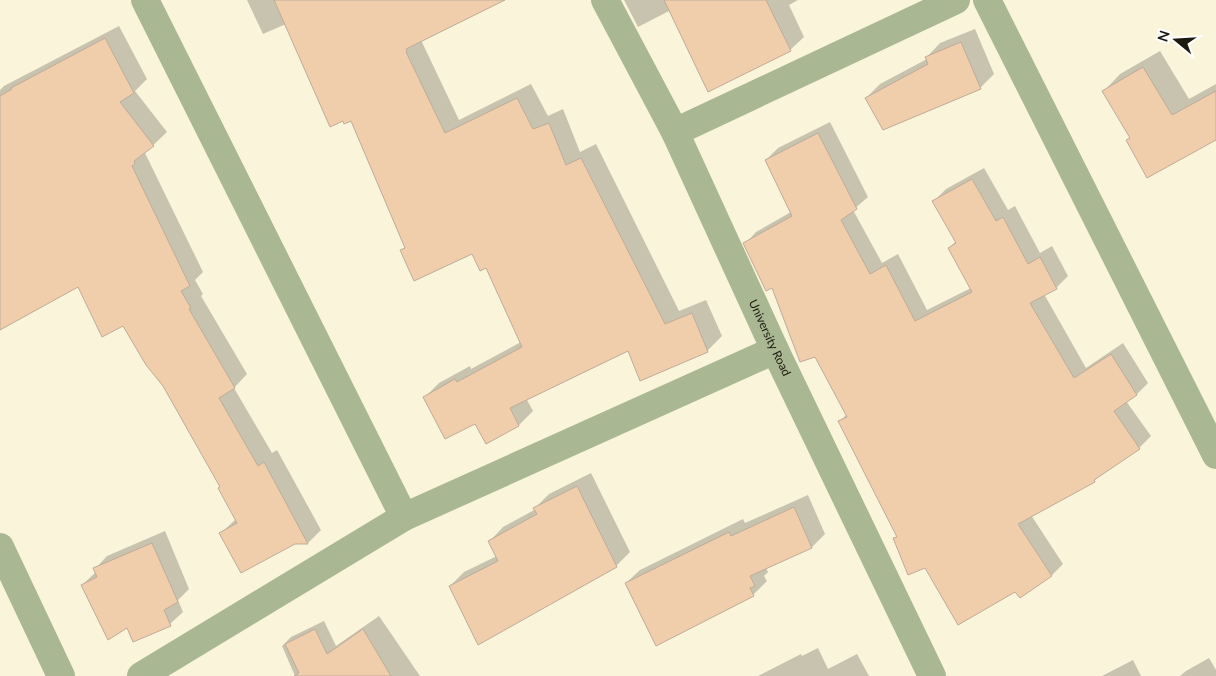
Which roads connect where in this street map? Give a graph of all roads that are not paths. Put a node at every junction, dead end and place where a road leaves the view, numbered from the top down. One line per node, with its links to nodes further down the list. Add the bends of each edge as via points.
1 (145, 0): 8 (street)
2 (606, 0): 5 (street, University Road)
3 (956, 0): 5 (street)
4 (987, 0): 7 (street)
5 (675, 132): 6 (street, University Road)
6 (775, 350): 8 (street); 12 (street, University Road)
7 (1216, 455)
8 (404, 517): 11 (street)
9 (0, 548): 10 (street)
10 (61, 676)
11 (141, 676)
12 (932, 676)

